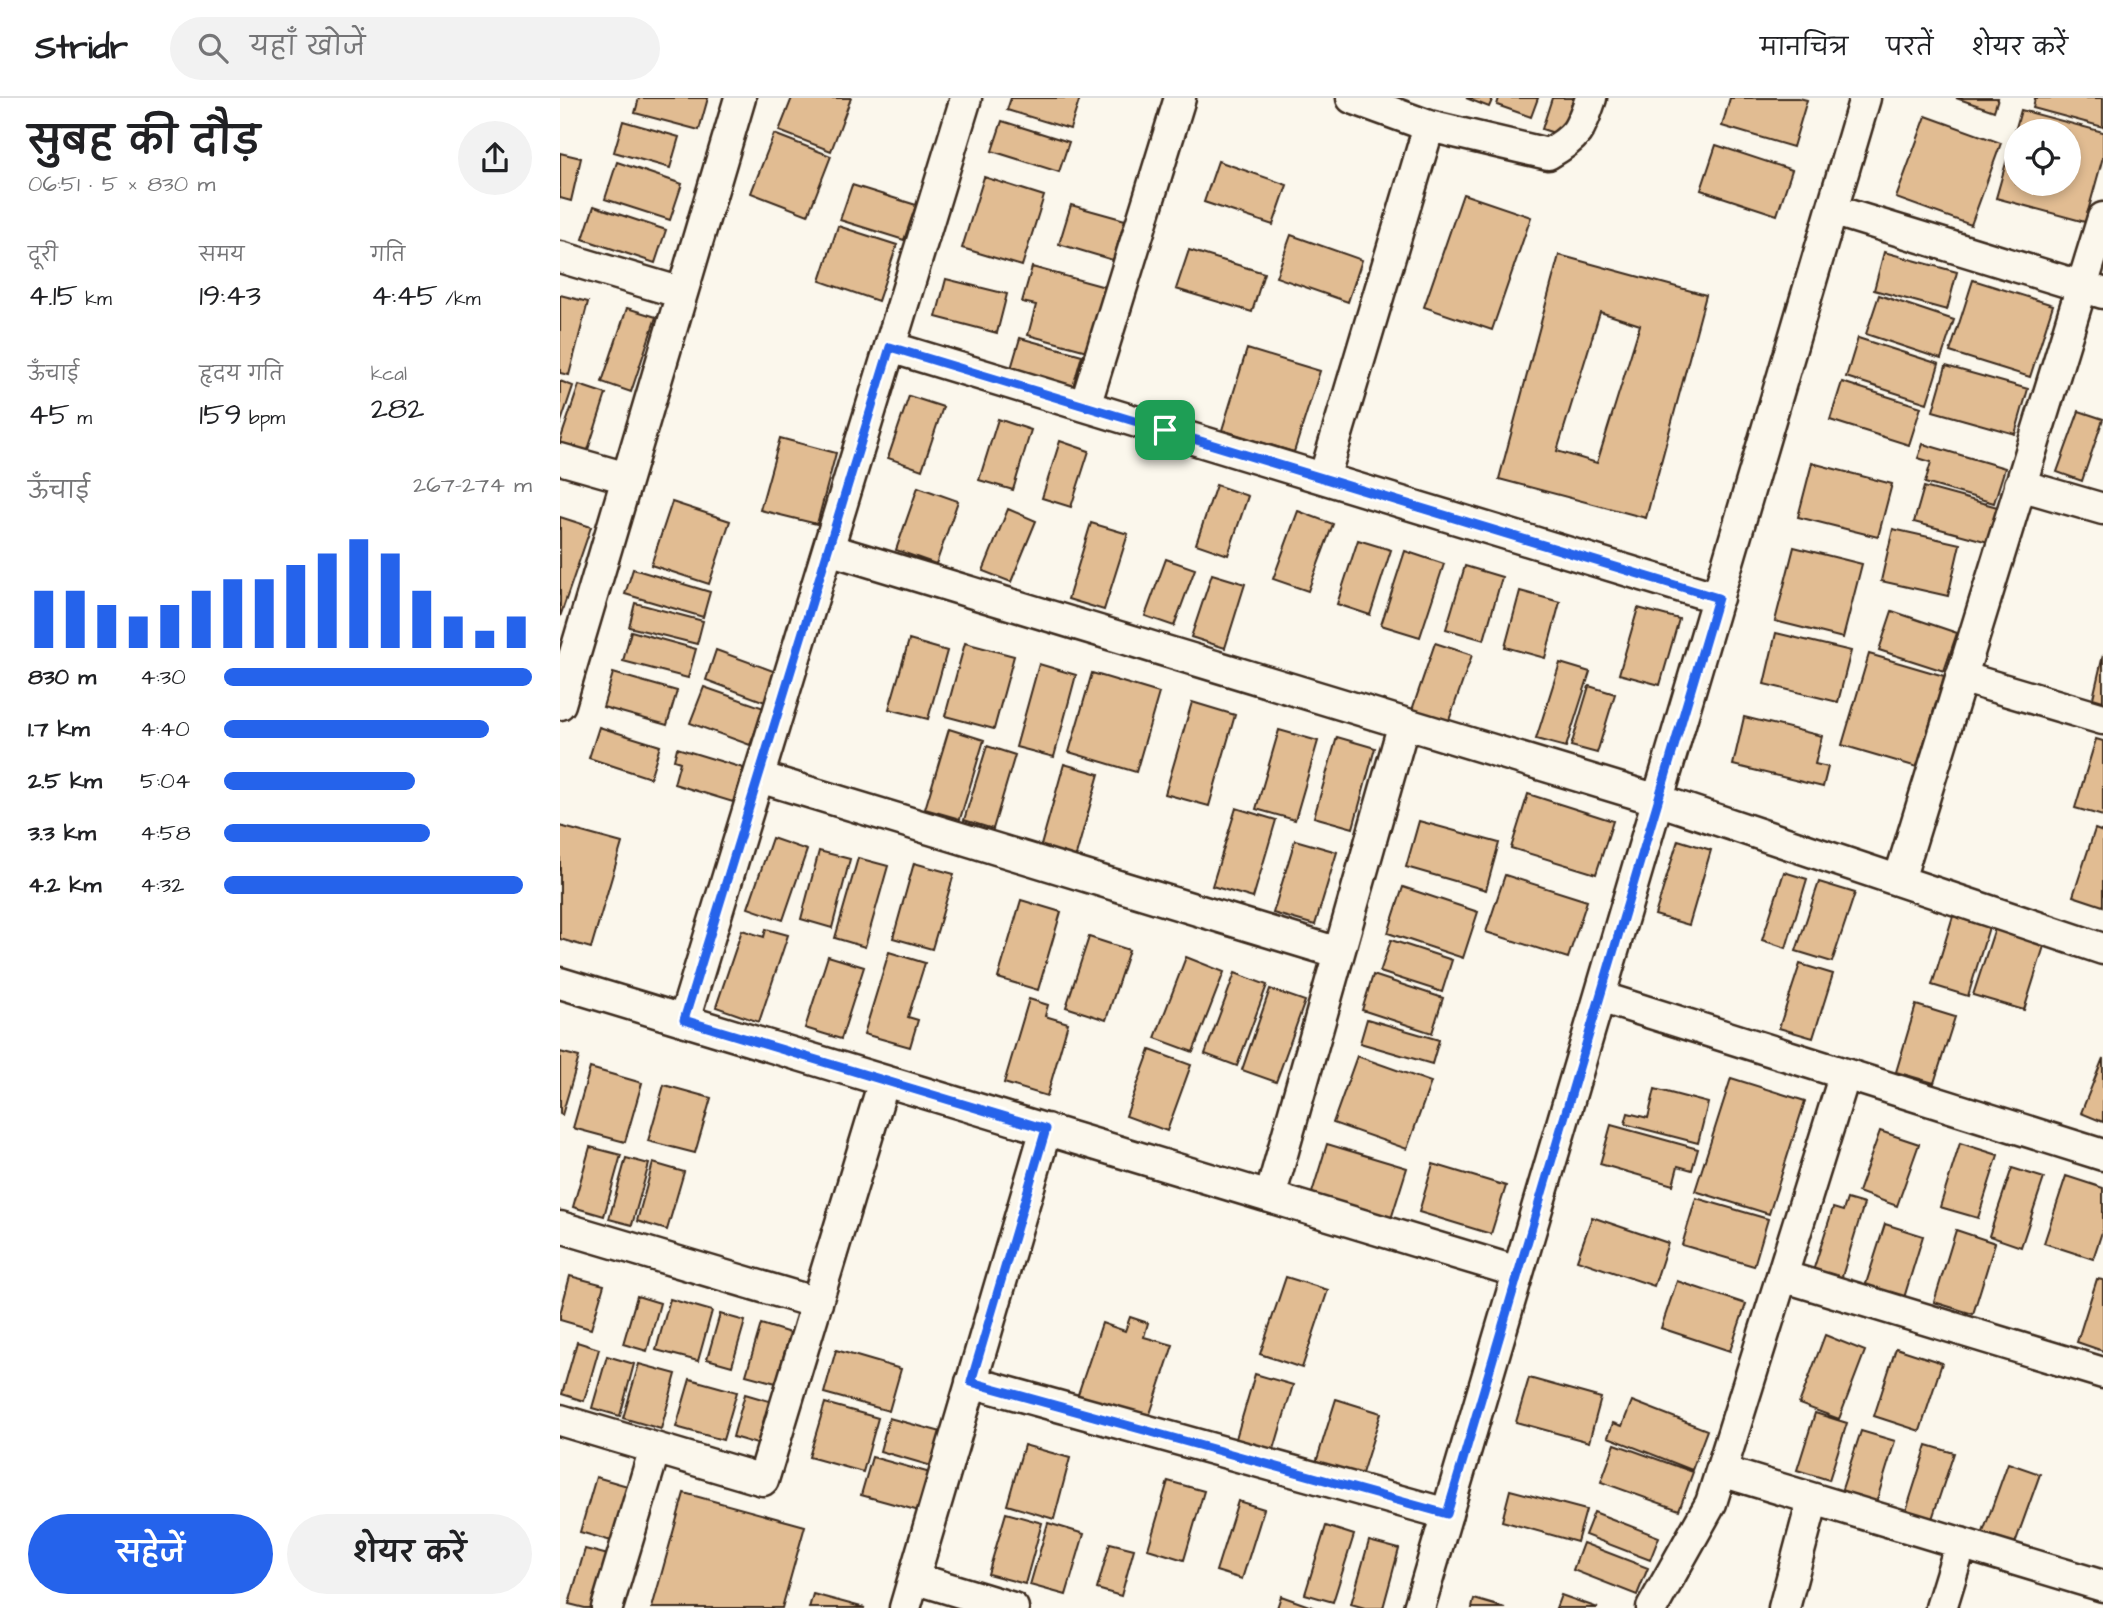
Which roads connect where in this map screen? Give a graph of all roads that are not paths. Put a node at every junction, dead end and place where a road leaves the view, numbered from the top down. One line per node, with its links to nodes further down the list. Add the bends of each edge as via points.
1 (740, 98): 12 (street)
2 (966, 98): 13 (street)
3 (1180, 98): 14 (street)
4 (1352, 98): 7 (street)
5 (1591, 98): 7 (street, via 1581,126 1567,143 1548,154)
6 (1865, 98): 8 (street)
7 (1429, 126): 17 (street)
8 (1832, 210): 11 (street); 21 (street)
9 (2103, 218): 11 (street)
10 (560, 257): 12 (street)
11 (2092, 290): 18 (street)
12 (682, 293): 16 (street)
13 (890, 347): 14 (street); 20 (street)
14 (1085, 406): 17 (street)
15 (560, 459): 16 (street)
16 (627, 478): 23 (street)
17 (1324, 478): 21 (street)
18 (2020, 485): 19 (street); 22 (street)
19 (2103, 509)
20 (828, 549): 25 (street); 26 (street)
21 (1718, 598): 27 (street)
22 (1961, 677): 24 (street); 28 (street)
23 (560, 704)
24 (2103, 719)
25 (1404, 723): 27 (street); 30 (street)
26 (759, 777): 30 (street); 33 (street)
27 (1658, 800): 28 (street); 32 (street)
28 (1899, 880): 29 (street)
29 (2103, 949)
30 (1339, 953): 38 (street)
31 (560, 983): 33 (street)
32 (1600, 997): 34 (street); 40 (street)
33 (684, 1020): 35 (street)
34 (1845, 1074): 37 (street); 41 (street)
35 (884, 1081): 36 (street); 42 (street)
36 (1046, 1129): 38 (street); 44 (street)
37 (2103, 1155)
38 (1270, 1197): 40 (street)
39 (560, 1227): 42 (street)
40 (1518, 1272): 49 (street)
41 (1782, 1276): 43 (street); 47 (street)
42 (817, 1303): 46 (street, via 763,1479)
43 (2103, 1373)
44 (971, 1382): 49 (street); 51 (street)
45 (560, 1420): 46 (street)
46 (655, 1448): 53 (street)
47 (1721, 1471): 48 (street); 57 (street, via 1711,1503)
48 (1813, 1499): 50 (street); 58 (street)
49 (1447, 1514): 56 (street)
50 (1961, 1543): 52 (street); 59 (street)
51 (914, 1578): 54 (street); 55 (street)
52 (2103, 1586)
53 (607, 1608)
54 (905, 1608)
55 (1013, 1608)
56 (1419, 1608)
57 (1652, 1608)
58 (1784, 1608)
59 (1941, 1608)

